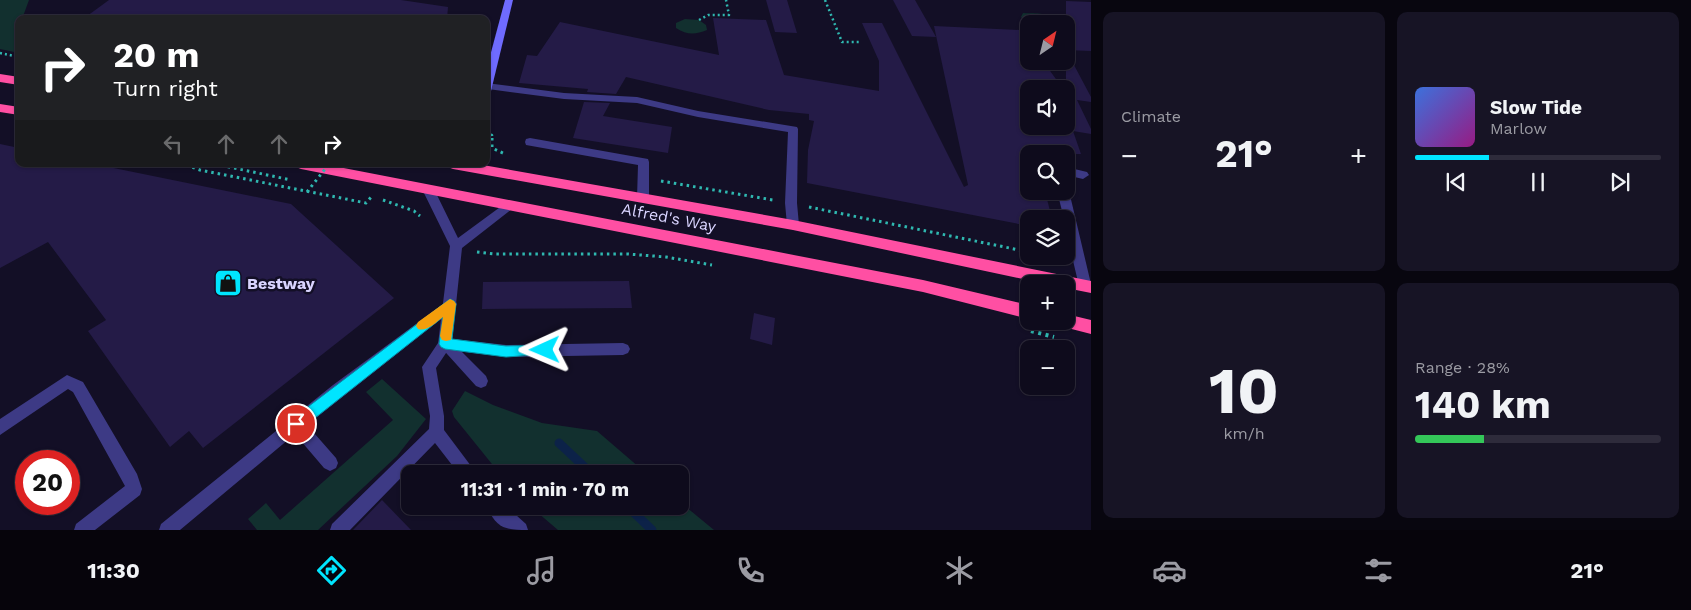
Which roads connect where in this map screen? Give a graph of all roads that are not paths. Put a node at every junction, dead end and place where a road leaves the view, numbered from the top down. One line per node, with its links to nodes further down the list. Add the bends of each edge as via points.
1 (509, 0): 2 (street)
2 (490, 76)
3 (0, 78): 4 (highway)
4 (15, 80)
5 (490, 88): 17 (street, via 637,100 698,114 793,129)
6 (0, 108): 7 (highway)
7 (15, 110)
8 (530, 142): 14 (street, via 644,162)
9 (316, 167): 13 (highway, Alfred's Way)
10 (491, 167): 14 (highway, Alfred's Way)
11 (1075, 174): 12 (street)
12 (1083, 175)
13 (428, 189): 16 (highway, Alfred's Way); 18 (street)
14 (643, 198): 17 (highway, Alfred's Way)
15 (1065, 200): 19 (street)
16 (511, 205): 18 (street); 21 (highway, Alfred's Way, via 923,286)
17 (793, 225): 19 (highway, Alfred's Way)
18 (456, 246): 20 (street)
19 (1088, 286)
20 (450, 304): 24 (street); 27 (street)
21 (1020, 310)
22 (1075, 323): 23 (highway)
23 (1091, 326)
24 (445, 344): 25 (street, via 506,351); 26 (street); 29 (street, via 429,367 437,416)
25 (623, 349)
26 (481, 380)
27 (296, 424): 30 (street); 34 (street)
28 (0, 428): 33 (street, via 67,382 78,387 134,489)
29 (436, 432): 31 (street); 35 (street)
30 (330, 463)
31 (462, 465)
32 (502, 515): 36 (street)
33 (82, 530)
34 (167, 530)
35 (338, 530)
36 (520, 530)

